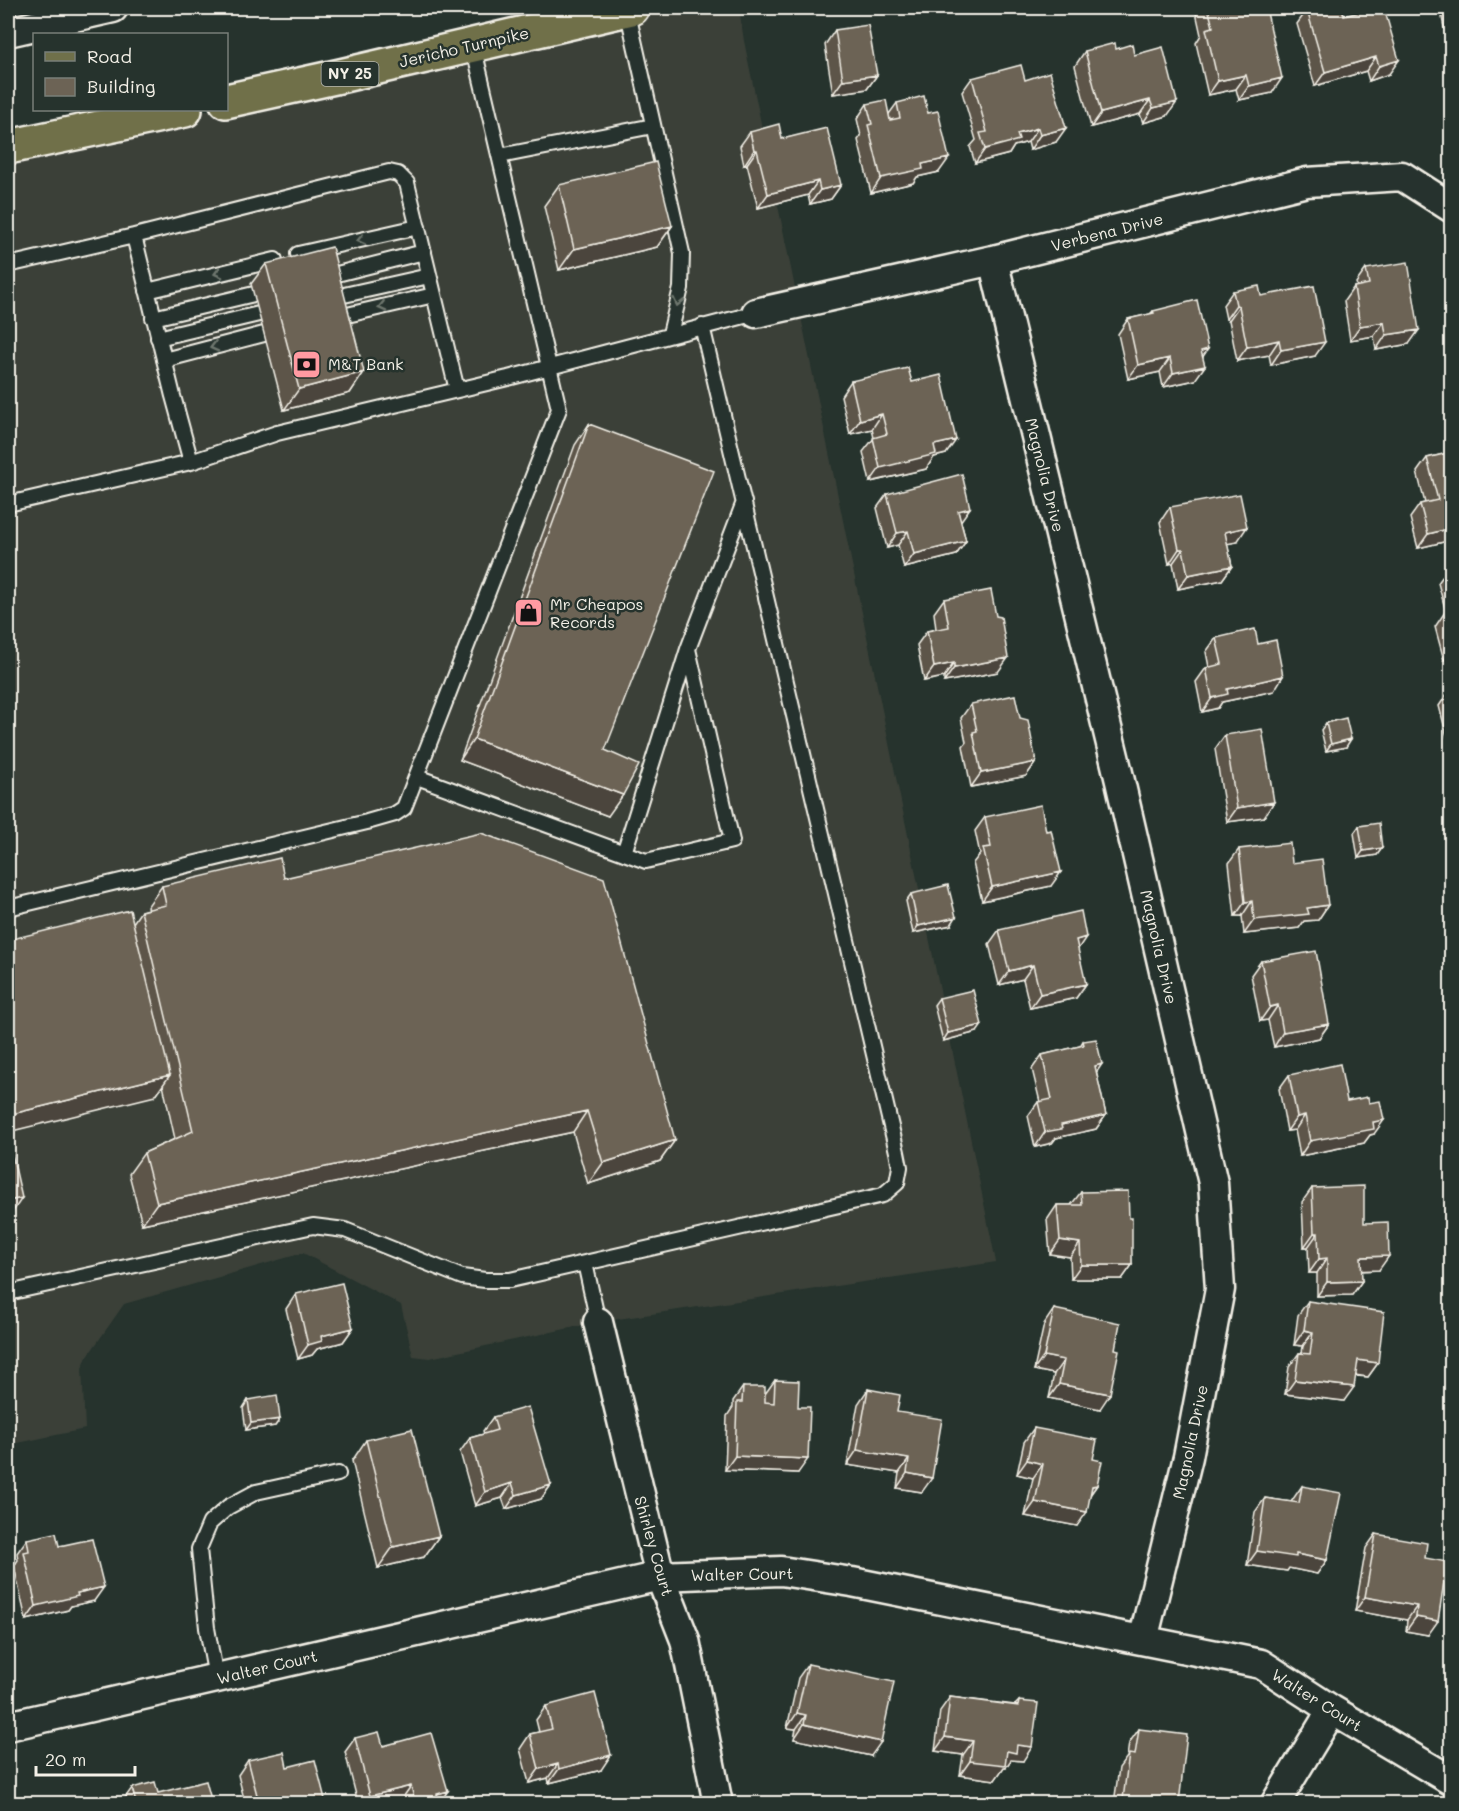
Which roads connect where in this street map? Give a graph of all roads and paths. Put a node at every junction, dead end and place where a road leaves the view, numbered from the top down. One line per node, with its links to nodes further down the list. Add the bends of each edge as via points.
1 (113, 8): 3 (street)
2 (629, 8): 4 (main road, Jericho Turnpike / NY 25); 7 (lane)
3 (8, 32)
4 (473, 45): 5 (main road, Jericho Turnpike / NY 25); 9 (lane)
5 (228, 100)
6 (180, 111): 8 (main road)
7 (653, 126): 9 (lane); 30 (lane, one-way to 30, via 682,253 681,288)
8 (8, 147)
9 (500, 156): 33 (lane)
10 (1452, 208): 16 (street, Verbena Drive, via 1402,176 1307,182)
11 (418, 227): 12 (lane, via 407,183 389,172); 13 (lane); 14 (lane, one-way to 14)
12 (134, 236): 17 (lane); 20 (lane)
13 (424, 252): 18 (lane); 19 (lane)
14 (298, 254)
15 (274, 260): 20 (lane, one-way to 20)
16 (993, 260): 24 (street, Verbena Drive); 47 (street, Magnolia Drive, via 1213,1183 1220,1289 1188,1457)
17 (8, 265)
18 (429, 276): 22 (lane); 23 (lane)
19 (320, 278)
20 (147, 291): 26 (lane)
21 (254, 294): 26 (lane)
22 (434, 295): 27 (lane, one-way to 27); 34 (lane)
23 (325, 299)
24 (756, 313): 28 (lane)
25 (260, 314): 31 (lane)
26 (153, 318): 31 (lane)
27 (330, 319)
28 (702, 327): 30 (lane); 36 (lane)
29 (264, 334): 32 (lane, one-way to 32)
30 (670, 334): 33 (lane)
31 (158, 338): 32 (lane)
32 (164, 360): 35 (lane)
33 (549, 366): 34 (lane); 39 (lane, via 559,409)
34 (457, 390): 35 (lane, via 277,433)
35 (191, 462): 37 (lane)
36 (744, 502): 38 (lane); 42 (lane, via 897,1152 897,1183 883,1195)
37 (8, 504)
38 (688, 649): 40 (lane); 40 (lane, via 732,840 646,861)
39 (417, 777): 40 (lane); 41 (lane, via 404,808 395,814)
40 (624, 853)
41 (8, 908)
42 (585, 1263): 43 (lane, via 510,1280 462,1277 345,1230 313,1226); 44 (lane)
43 (8, 1293)
44 (598, 1322): 46 (street, Shirley Court)
45 (338, 1474): 48 (lane, via 256,1492 210,1522 199,1549)
46 (660, 1576): 47 (street, Walter Court, via 781,1571); 48 (street, Walter Court); 52 (street, Shirley Court, via 685,1640)
47 (1143, 1640): 49 (street, Walter Court, via 1261,1664)
48 (216, 1678): 50 (street, Walter Court)
49 (1332, 1710): 51 (street, Walter Court); 53 (street)
50 (8, 1726)
51 (1452, 1781)
52 (718, 1803)
53 (1275, 1803)

